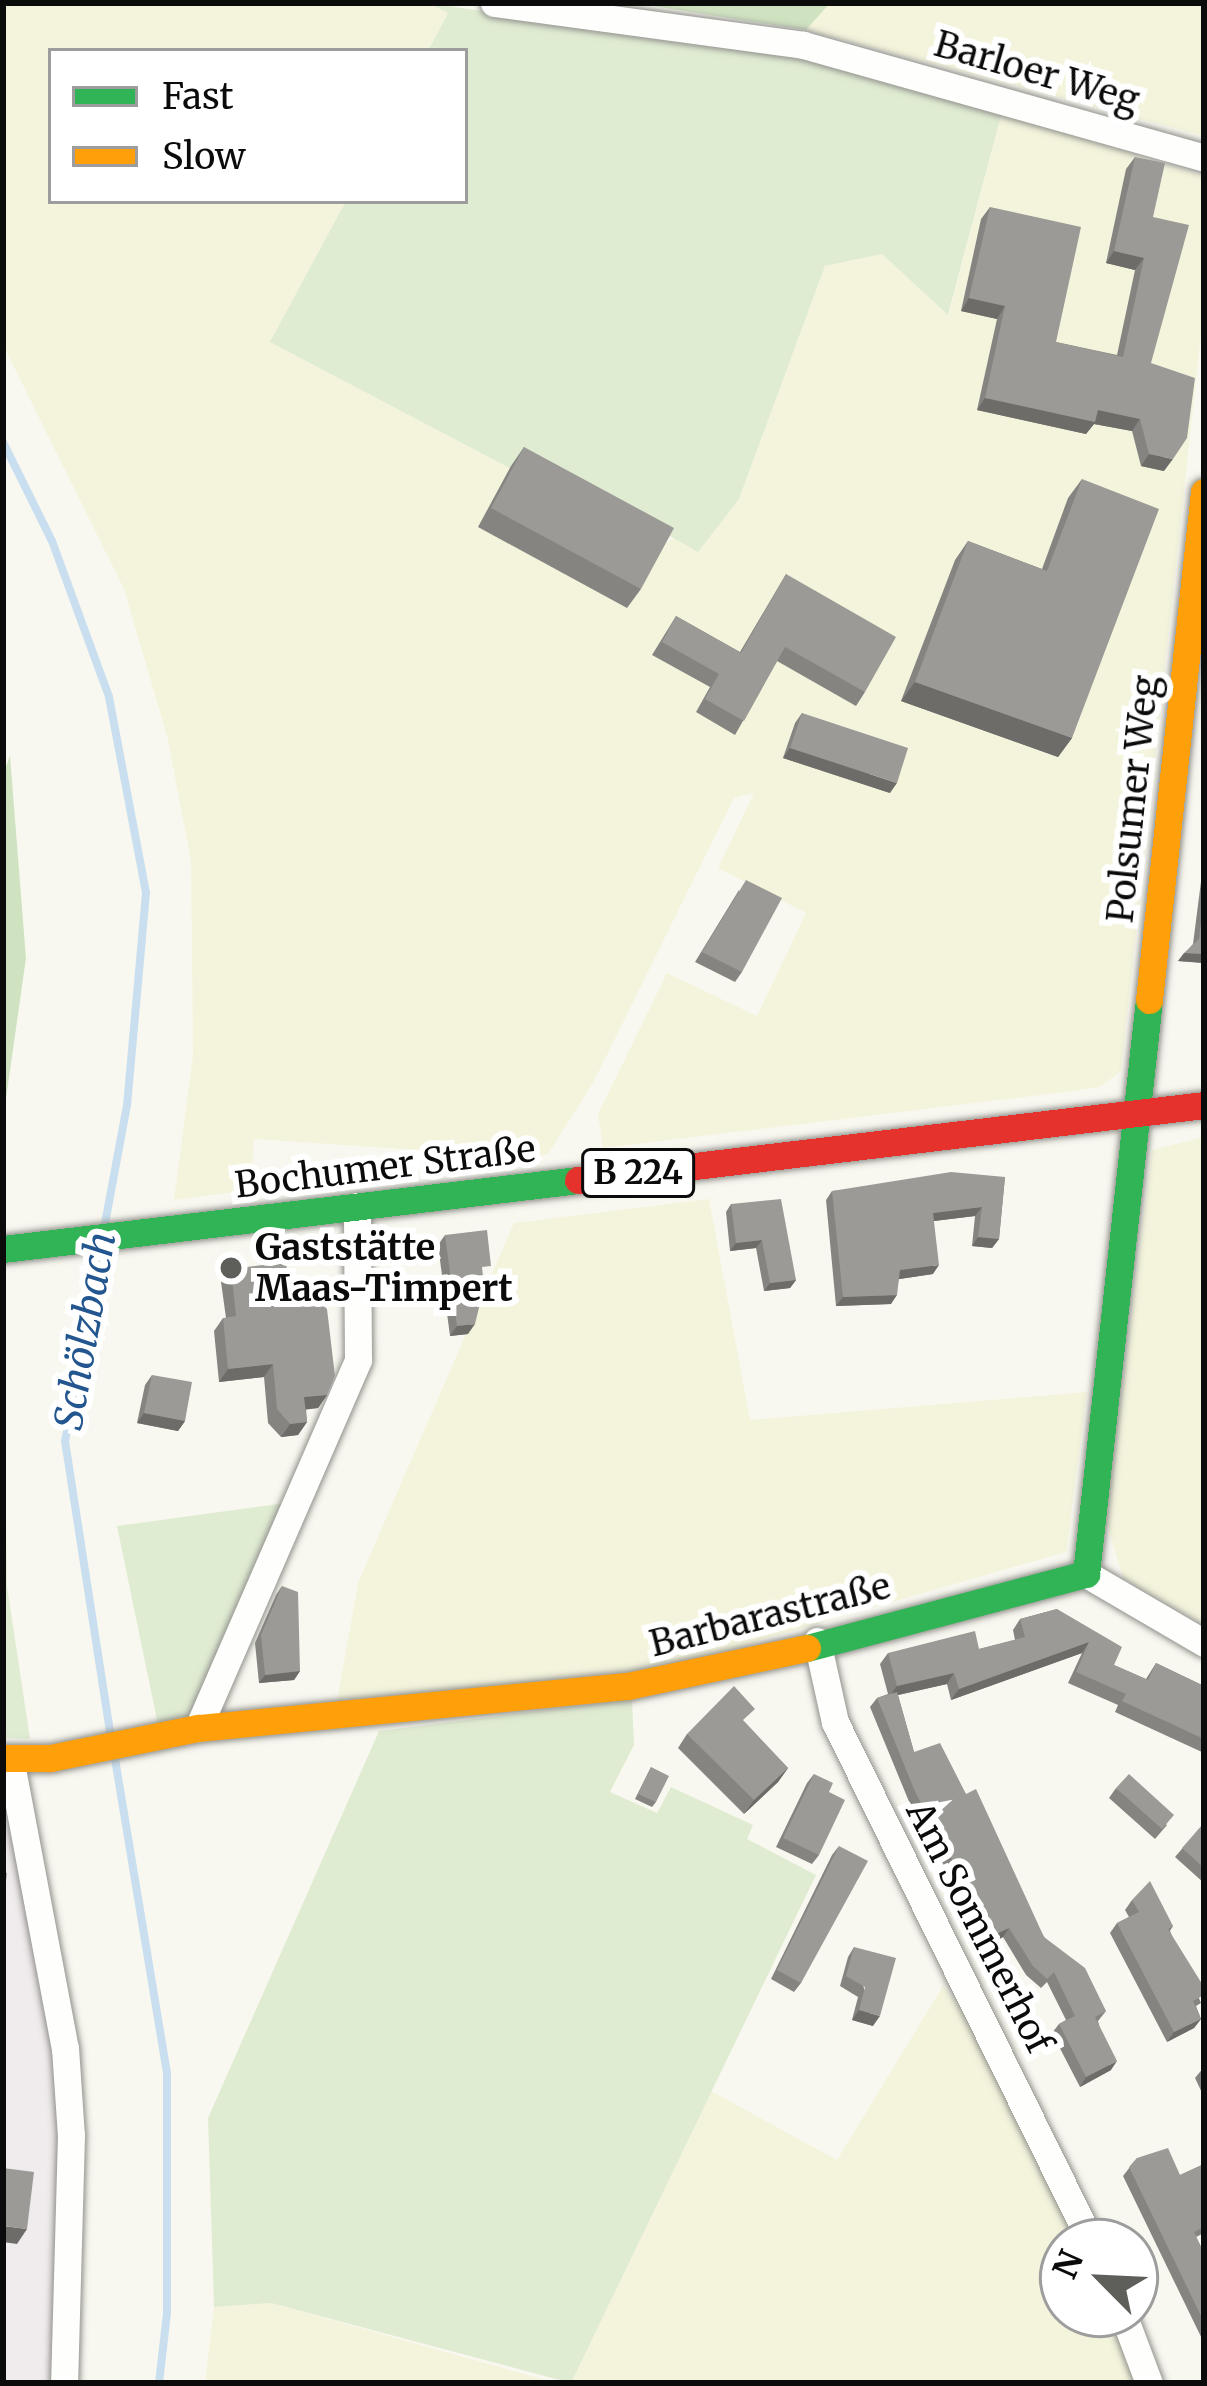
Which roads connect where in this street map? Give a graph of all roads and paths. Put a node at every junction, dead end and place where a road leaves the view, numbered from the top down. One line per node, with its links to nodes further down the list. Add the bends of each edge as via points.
1 (494, 3): 2 (street, Barloer Weg, via 826,50)
2 (1204, 158)
3 (1204, 492): 5 (street, Polsumer Weg)
4 (1204, 1105): 5 (street, Bochumer Straße / B 224)
5 (1135, 1115): 6 (street, Bochumer Straße / B 224); 8 (street)
6 (357, 1206): 7 (street, Bochumer Straße / B 224); 11 (street, via 358,1360)
7 (3, 1249)
8 (1085, 1574): 9 (street, Barbarastraße); 10 (street)
9 (817, 1641): 11 (street, Barbarastraße, via 628,1687); 13 (street, Am Sommerhof, via 835,1722)
10 (1204, 1643)
11 (198, 1728): 12 (street, Barbarastraße)
12 (7, 1758): 15 (street, Barbarastraße, via 65,2048 71,2135)
13 (1079, 2218)
14 (1132, 2338): 16 (street)
15 (64, 2383)
16 (1149, 2383)

